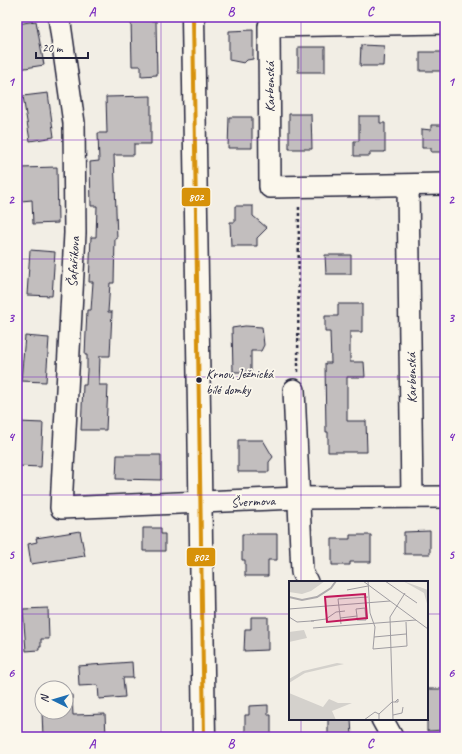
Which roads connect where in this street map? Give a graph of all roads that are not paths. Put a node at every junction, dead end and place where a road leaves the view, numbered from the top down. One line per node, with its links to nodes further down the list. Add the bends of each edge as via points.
1 (59, 17): 11 (street, Šafaříkova, via 74,123 75,233)
2 (193, 17): 10 (street)
3 (445, 23): 5 (street, Karbenská, via 269,26 270,186)
4 (445, 184): 5 (street, Karbenská)
5 (408, 186): 7 (street, Karbenská)
6 (294, 390): 9 (street)
7 (412, 497): 8 (street, Švermova); 9 (street, Švermova)
8 (445, 497)
9 (298, 498): 10 (street, Švermova); 12 (street, via 302,572)
10 (200, 503): 11 (street, Švermova); 14 (street)
11 (61, 508)
12 (306, 581)
13 (383, 720): 15 (street)
14 (204, 737)
15 (392, 737)

